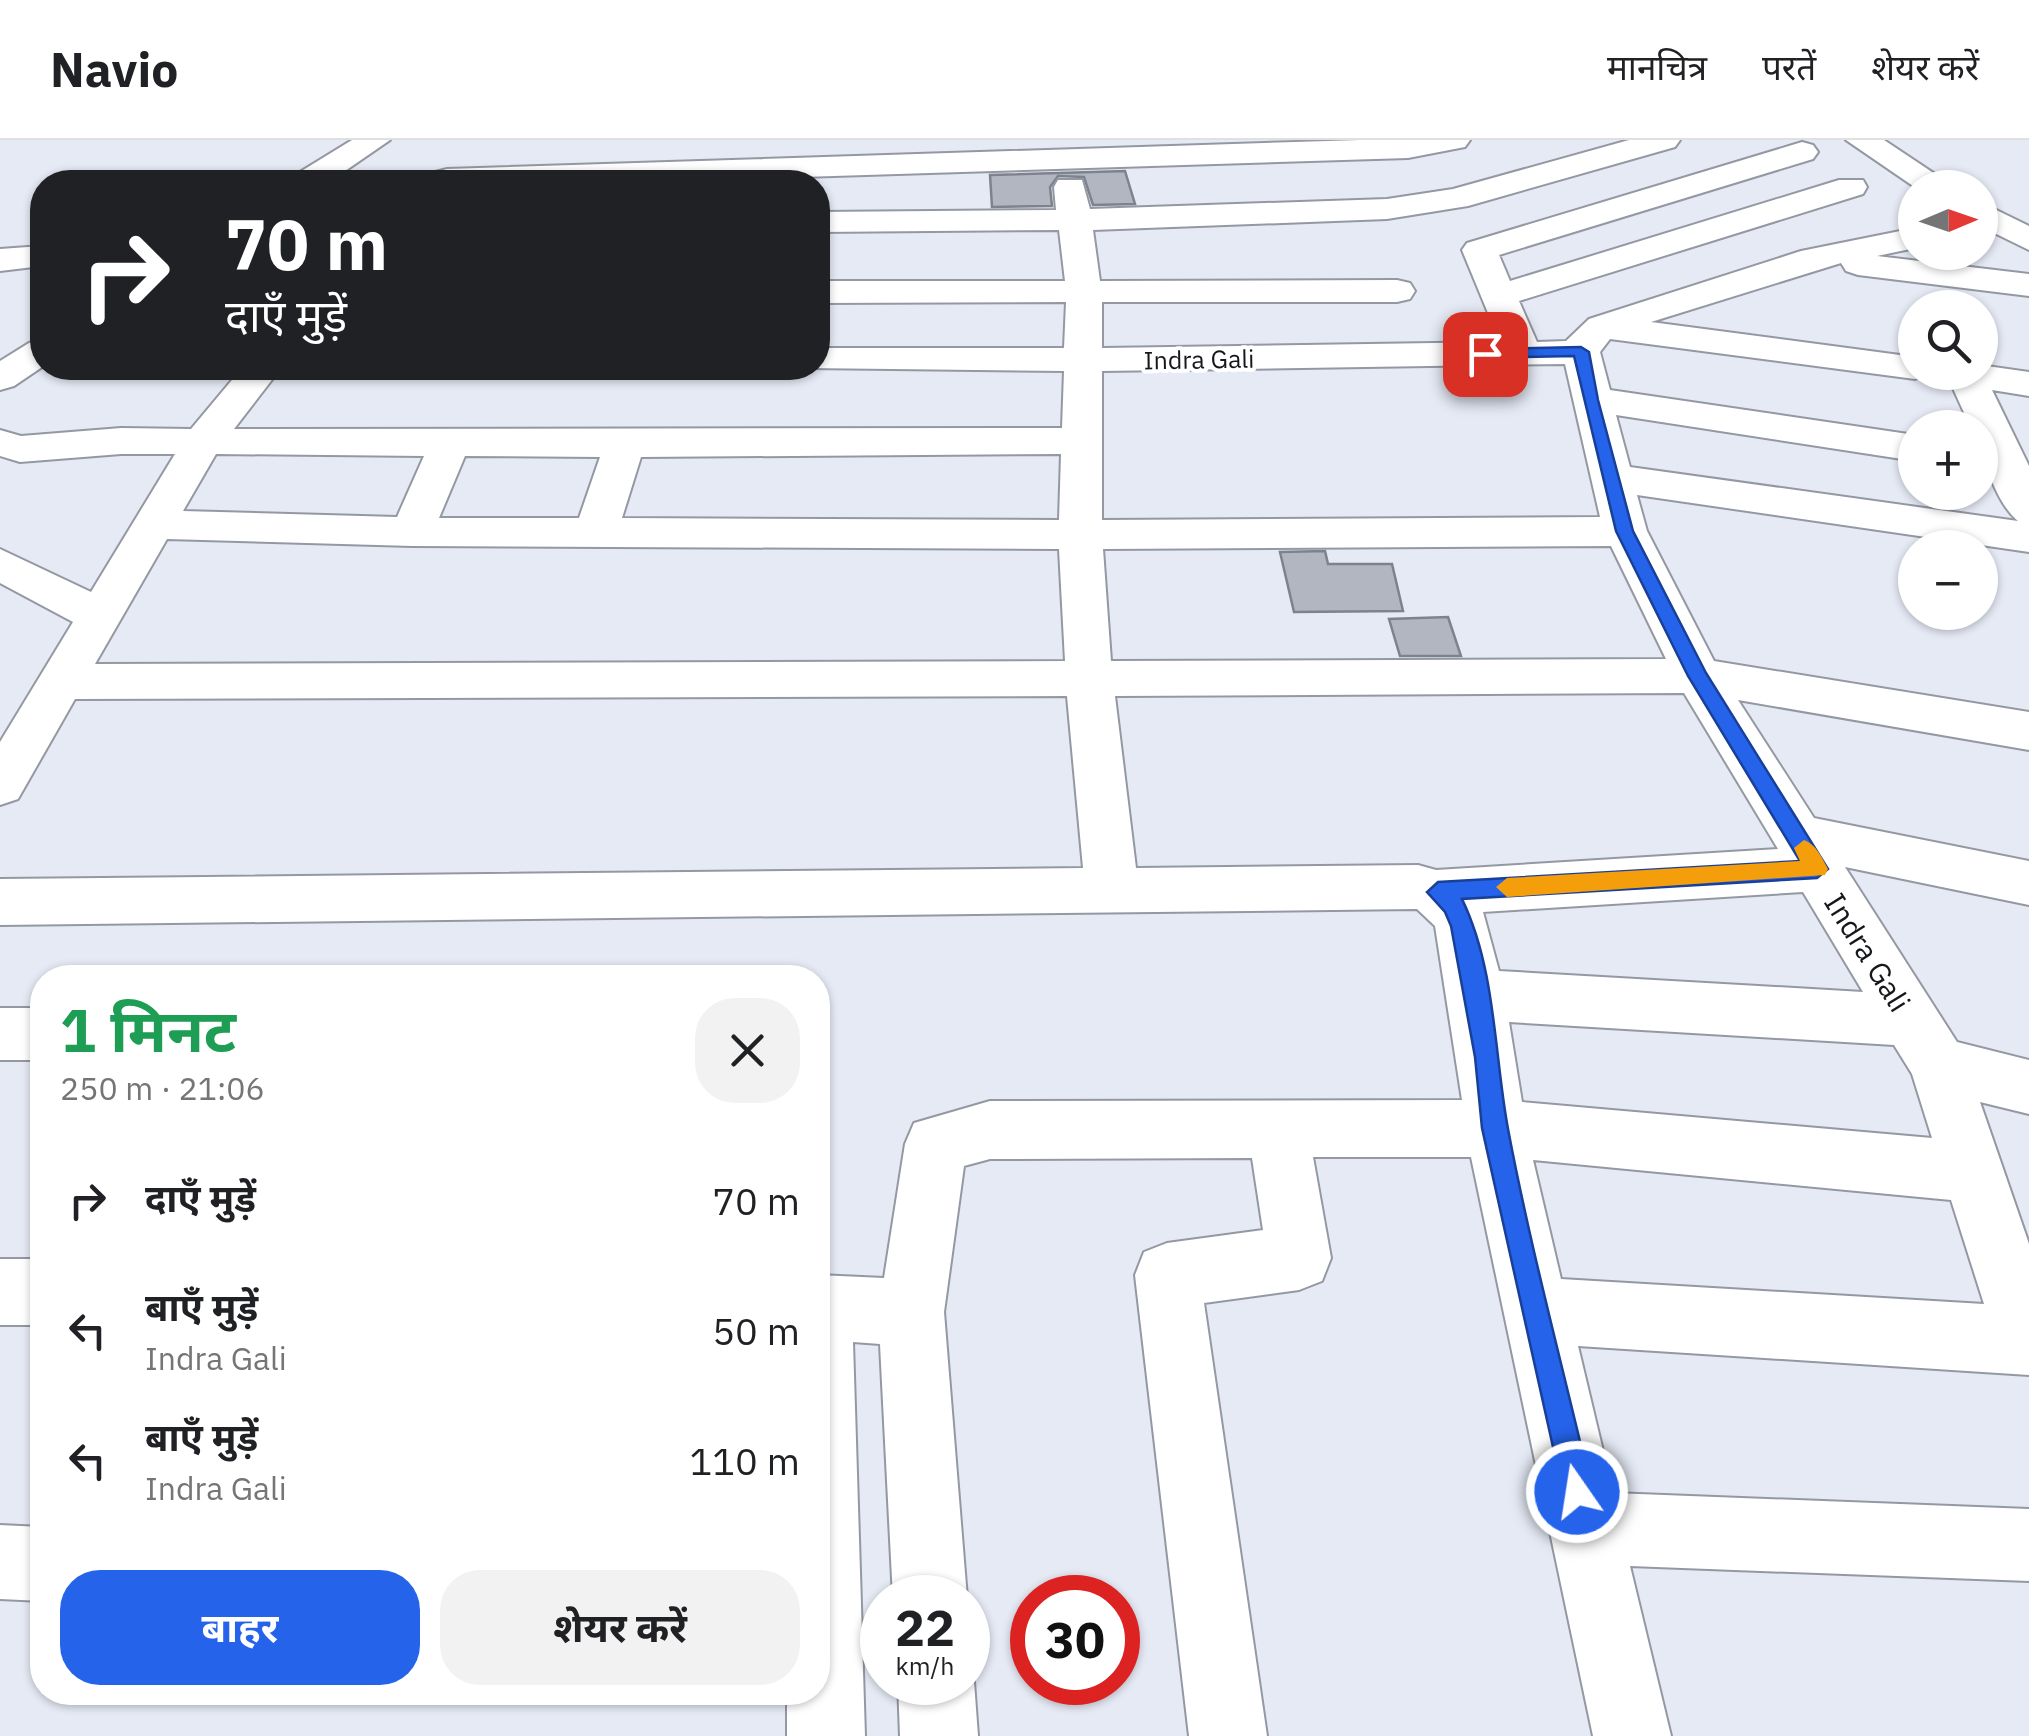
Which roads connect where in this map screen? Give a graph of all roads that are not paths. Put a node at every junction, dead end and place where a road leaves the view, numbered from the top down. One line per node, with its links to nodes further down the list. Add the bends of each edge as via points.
1 (374, 140): 7 (street)
2 (1454, 140): 6 (street, via 1408,148)
3 (1664, 140): 11 (street)
4 (1862, 140): 9 (street)
5 (1793, 146): 10 (street); 18 (street)
6 (1065, 160): 8 (street); 12 (street)
7 (326, 170)
8 (740, 170)
9 (1911, 170)
10 (1851, 187): 15 (street); 26 (street)
11 (1456, 200): 12 (street, via 1387,209); 18 (street)
12 (1075, 220): 14 (street); 25 (street)
13 (1998, 220): 17 (street)
14 (830, 222)
15 (1898, 222)
16 (1898, 239): 20 (street)
17 (2029, 240)
18 (1478, 250): 26 (street)
19 (30, 257): 21 (street)
20 (1813, 258): 22 (street); 28 (street)
21 (0, 260)
22 (2029, 284)
23 (1397, 290): 25 (street)
24 (830, 292): 25 (street)
25 (1084, 292): 31 (street)
26 (1498, 296): 27 (street)
27 (1523, 353): 28 (street, Indra Gali); 31 (street, Indra Gali)
28 (1589, 355): 32 (street); 41 (street); 45 (street, Indra Gali)
29 (30, 358): 33 (street)
30 (830, 359): 31 (street, Indra Gali)
31 (1083, 360): 39 (street)
32 (1898, 367)
33 (0, 378)
34 (252, 380): 38 (street)
35 (1998, 380): 36 (street)
36 (2029, 384)
37 (1967, 390): 44 (street)
38 (204, 441): 40 (street, via 20,449); 42 (street); 47 (street)
39 (1081, 441): 43 (street); 51 (street)
40 (0, 443)
41 (1898, 443)
42 (450, 444): 43 (street); 49 (street)
43 (624, 444): 50 (street)
44 (2006, 461): 46 (street)
45 (1612, 478): 48 (street, Indra Gali); 52 (street)
46 (2029, 510)
47 (156, 524): 49 (street); 54 (street)
48 (1624, 531): 51 (street); 55 (street, Indra Gali)
49 (412, 532): 50 (street)
50 (596, 533): 51 (street)
51 (1080, 535): 56 (street)
52 (2029, 537)
53 (0, 564): 54 (street)
54 (100, 618): 57 (street)
55 (1698, 676): 56 (street); 58 (street); 60 (street, Indra Gali)
56 (1089, 677): 57 (street); 62 (street)
57 (60, 682): 59 (street)
58 (2029, 731)
59 (0, 784)
60 (1807, 852): 61 (street); 63 (street); 68 (street, Indra Gali)
61 (2029, 883)
62 (1112, 892): 63 (street); 64 (street)
63 (1438, 892): 65 (street, via 1462,926)
64 (0, 902)
65 (1476, 996): 68 (street); 70 (street)
66 (0, 1034): 67 (street)
67 (30, 1034)
68 (1924, 1042): 69 (street); 72 (street, Indra Gali)
69 (2029, 1087)
70 (1495, 1128): 71 (street); 72 (street); 76 (street)
71 (1278, 1129): 77 (street, via 990,1130 936,1144); 88 (street, via 1299,1258 1168,1275)
72 (1973, 1172): 78 (street, Indra Gali)
73 (0, 1292): 74 (street)
74 (30, 1292)
75 (830, 1309): 77 (street)
76 (1536, 1310): 78 (street); 79 (street)
77 (911, 1312): 83 (street)
78 (2029, 1340)
79 (1586, 1528): 80 (street); 89 (street)
80 (2029, 1544)
81 (0, 1562): 82 (street)
82 (30, 1563)
83 (928, 1575)
84 (825, 1705): 86 (street)
85 (938, 1705): 87 (street)
86 (826, 1736)
87 (940, 1736)
88 (1228, 1736)
89 (1632, 1736)

